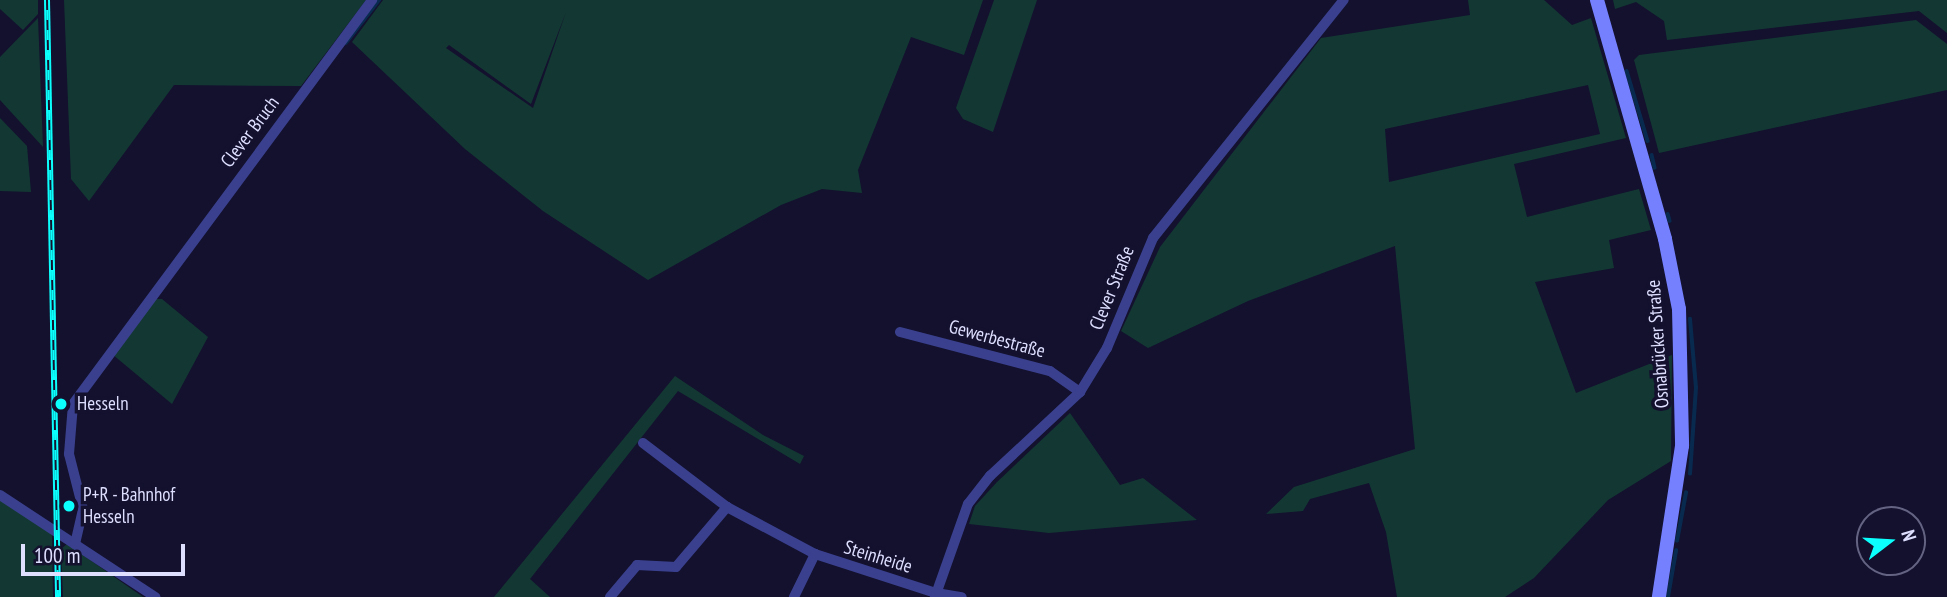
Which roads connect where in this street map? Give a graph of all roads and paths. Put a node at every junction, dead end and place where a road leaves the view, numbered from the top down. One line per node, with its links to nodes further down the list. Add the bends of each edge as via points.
1 (372, 0): 9 (street, Clever Bruch, via 73,404 69,454 83,509)
2 (1344, 0): 5 (street, Clever Straße, via 1153,238 1107,348)
3 (1597, 0): 16 (main road, Osnabrücker Straße, via 1665,239 1679,309 1682,446)
4 (900, 332): 5 (street, Gewerbestraße, via 1050,371)
5 (1080, 392): 11 (street, Clever Straße, via 977,492)
6 (643, 443): 8 (street)
7 (0, 495): 9 (street)
8 (727, 507): 10 (street); 13 (street, via 676,567 637,565)
9 (75, 544): 12 (street)
10 (816, 554): 11 (street, Steinheide); 14 (street, Steinheide)
11 (935, 595): 15 (street, Steinheide)
12 (156, 597)
13 (610, 597)
14 (794, 597)
15 (962, 597)
16 (1659, 597)

